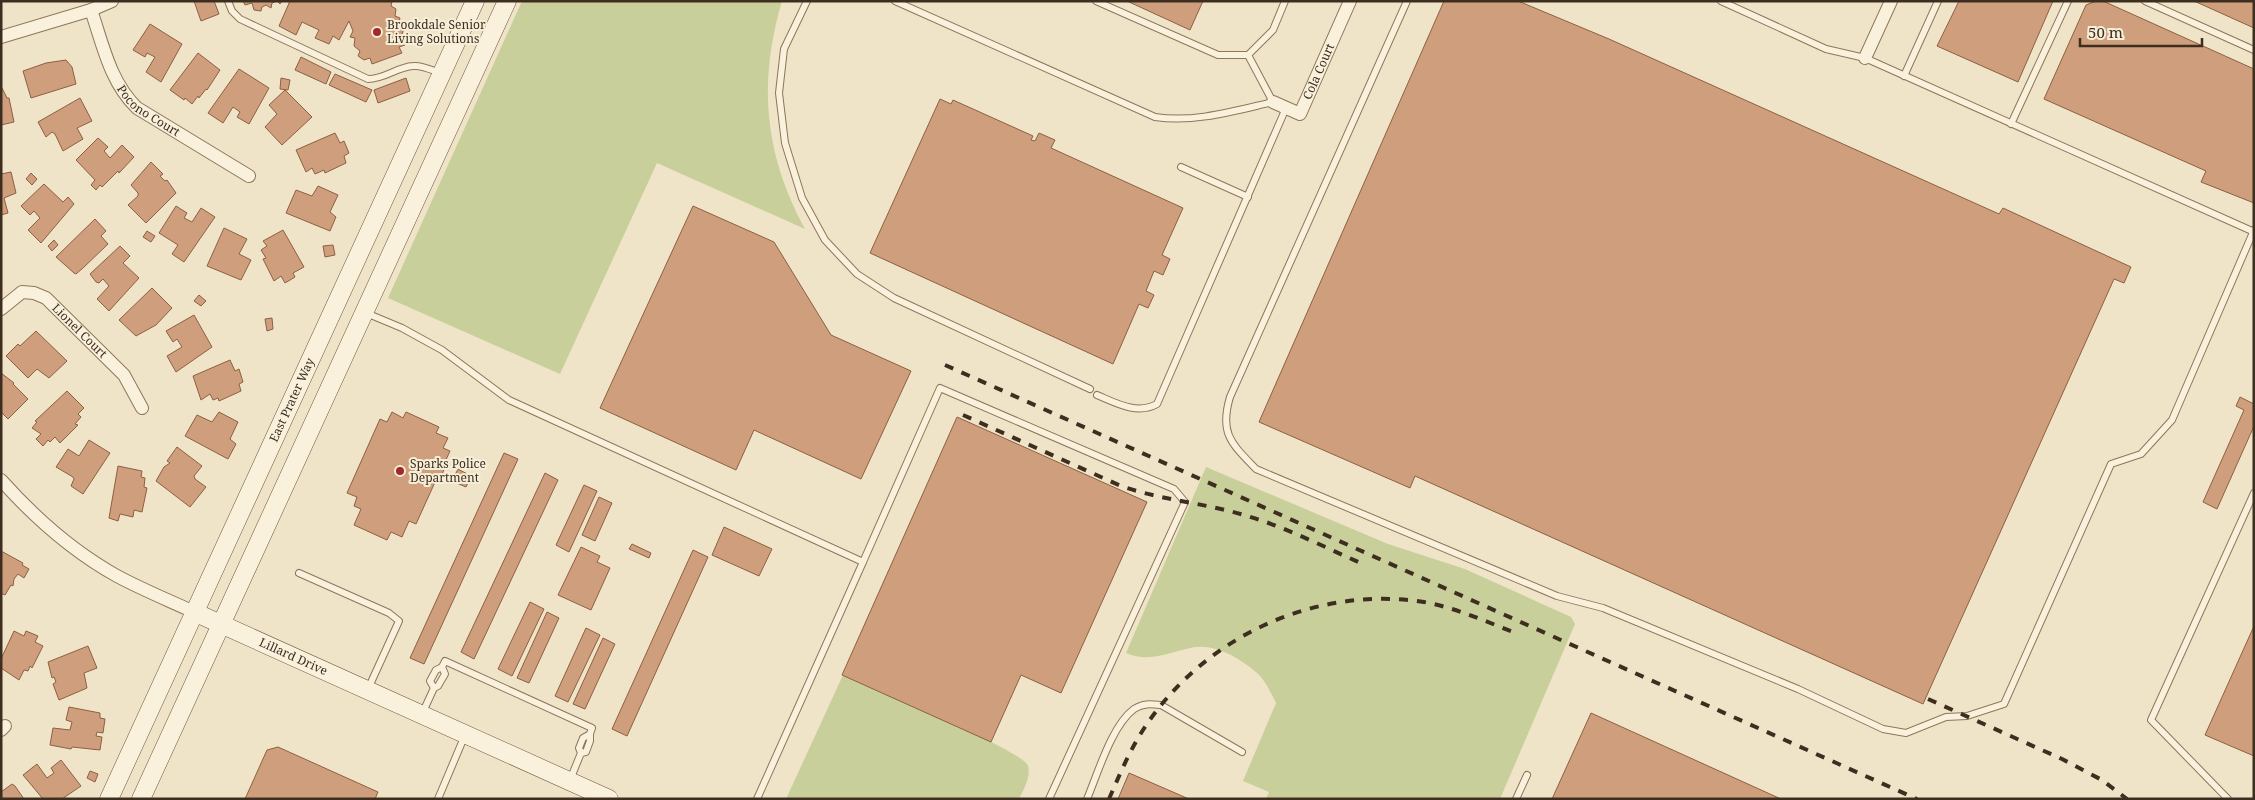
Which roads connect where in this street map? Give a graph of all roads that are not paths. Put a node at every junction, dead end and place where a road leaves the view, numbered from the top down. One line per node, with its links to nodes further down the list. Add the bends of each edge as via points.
1 (112, 1): 16 (street)
2 (228, 1): 21 (lane, via 240,18 368,79 378,79 413,66)
3 (475, 1): 21 (main road, East Prater Way)
4 (507, 1): 31 (main road)
5 (807, 1): 32 (lane, via 784,49 779,93 785,143 802,198 825,240 857,274 894,298)
6 (895, 1): 23 (lane, via 1155,117 1175,120)
7 (1096, 1): 19 (lane, via 1218,55)
8 (1285, 1): 19 (lane, via 1273,30)
9 (1350, 1): 24 (street, Cola Court, via 1300,114)
10 (1407, 1): 29 (lane, via 1230,397 1224,416 1231,443 1256,469 1556,596 1612,611 1798,689 1883,729 1906,733 1946,717 1967,716 2004,704 2110,464 2141,454 2172,420)
11 (1722, 1): 20 (lane, via 1826,49)
12 (1891, 1): 20 (street)
13 (1938, 1): 22 (lane)
14 (2068, 1): 25 (lane)
15 (2145, 1): 18 (lane)
16 (91, 10): 17 (street); 27 (street, Pocono Court, via 115,79 124,95 138,108)
17 (1, 37)
18 (2254, 50)
19 (1248, 55): 23 (lane)
20 (1865, 58): 22 (lane)
21 (442, 73): 39 (main road, East Prater Way)
22 (1904, 76): 25 (lane)
23 (1273, 102): 24 (street)
24 (1286, 108): 28 (lane)
25 (2011, 124): 29 (lane)
26 (1181, 167): 28 (lane)
27 (250, 176)
28 (1248, 196): 33 (lane, via 1156,404 1147,410 1132,409)
29 (2253, 231)
30 (1, 310): 34 (street, Lionel Court, via 22,292 34,292 46,298 124,374)
31 (364, 312): 37 (lane, via 442,350 509,400); 40 (main road)
32 (1090, 389)
33 (1097, 395)
34 (142, 408)
35 (1, 480): 39 (street, Lillard Drive, via 48,528 85,556 117,576)
36 (2254, 493): 55 (lane, via 2151,720)
37 (863, 562): 51 (lane); 52 (lane, via 940,388 1174,489 1185,502)
38 (299, 573): 41 (lane, via 389,613 400,621)
39 (194, 612): 40 (main road, Lillard Drive); 47 (main road, East Prater Way)
40 (221, 625): 41 (main road, Lillard Drive); 48 (main road)
41 (367, 690): 42 (main road, Lillard Drive)
42 (422, 714): 43 (main road, Lillard Drive); 46 (lane, via 434,688 445,674 442,667 445,661 592,728 586,752 582,753)
43 (466, 734): 46 (main road, Lillard Drive); 49 (lane)
44 (1242, 752): 53 (lane, via 1161,706 1147,703 1134,709 1119,726)
45 (1527, 775): 54 (lane)
46 (570, 781): 50 (main road, Lillard Drive)
47 (109, 799)
48 (141, 799)
49 (438, 799)
50 (609, 799)
51 (757, 799)
52 (1049, 799)
53 (1087, 799)
54 (1516, 799)
55 (2228, 799)

